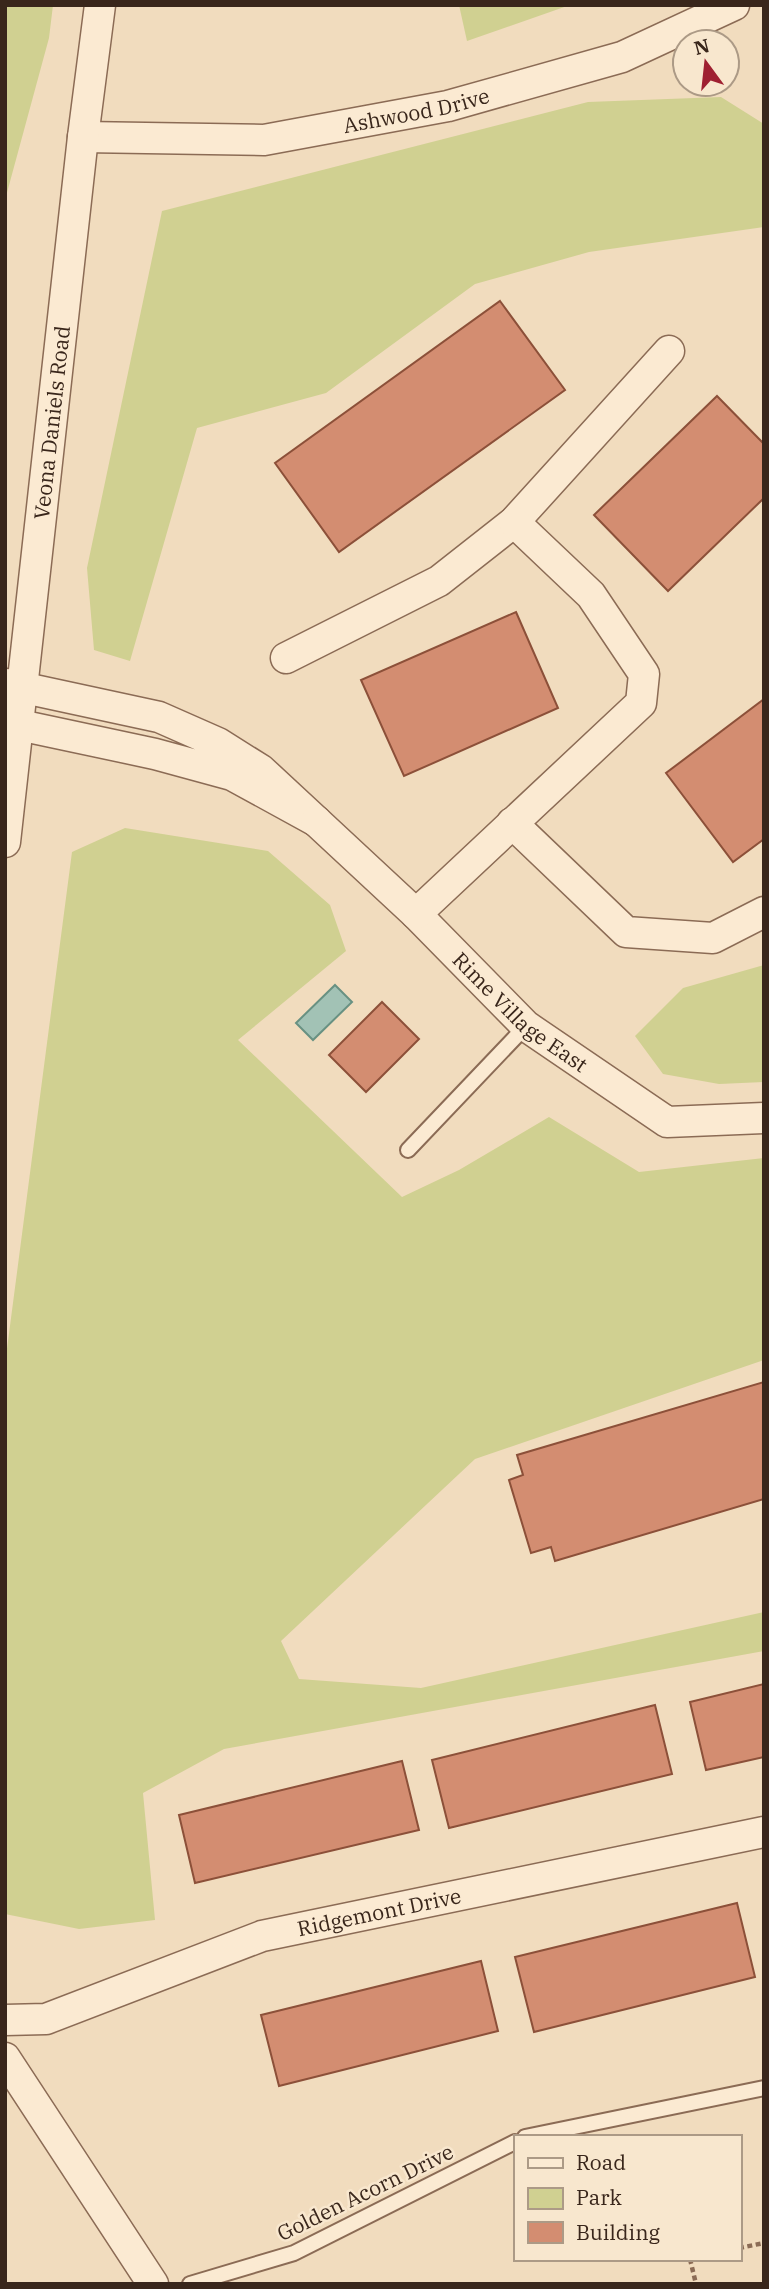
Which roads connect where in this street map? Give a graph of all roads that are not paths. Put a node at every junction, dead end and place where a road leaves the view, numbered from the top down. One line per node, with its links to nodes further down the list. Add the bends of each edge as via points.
1 (100, 5): 3 (street, Veona Daniels Road)
2 (734, 5): 3 (street, Ashwood Drive, via 622,57 447,106 264,140)
3 (83, 137): 7 (street, Veona Daniels Road)
4 (669, 351): 5 (street)
5 (514, 522): 6 (street, via 439,581); 10 (street, via 591,595 644,674 641,703)
6 (286, 658)
7 (14, 685): 8 (street, Veona Daniels Road); 9 (street, Rime Village East, via 159,717 218,743 261,770)
8 (12, 723): 9 (street, Rime Village East, via 232,775); 11 (street, Veona Daniels Road)
9 (316, 821): 13 (street, Rime Village East)
10 (512, 823): 12 (street, via 625,932 713,938); 13 (street)
11 (5, 842)
12 (764, 912)
13 (416, 914): 14 (street, Rime Village East)
14 (526, 1026): 15 (street, Rime Village East, via 667,1122); 16 (lane)
15 (764, 1118)
16 (408, 1150)
17 (764, 1832): 18 (street, Ridgemont Drive, via 262,1936 46,2019)
18 (5, 2020)
19 (5, 2058): 23 (street)
20 (764, 2088): 21 (lane)
21 (535, 2135)
22 (514, 2143): 24 (lane, Golden Acorn Drive, via 294,2253)
23 (153, 2284)
24 (190, 2284)

